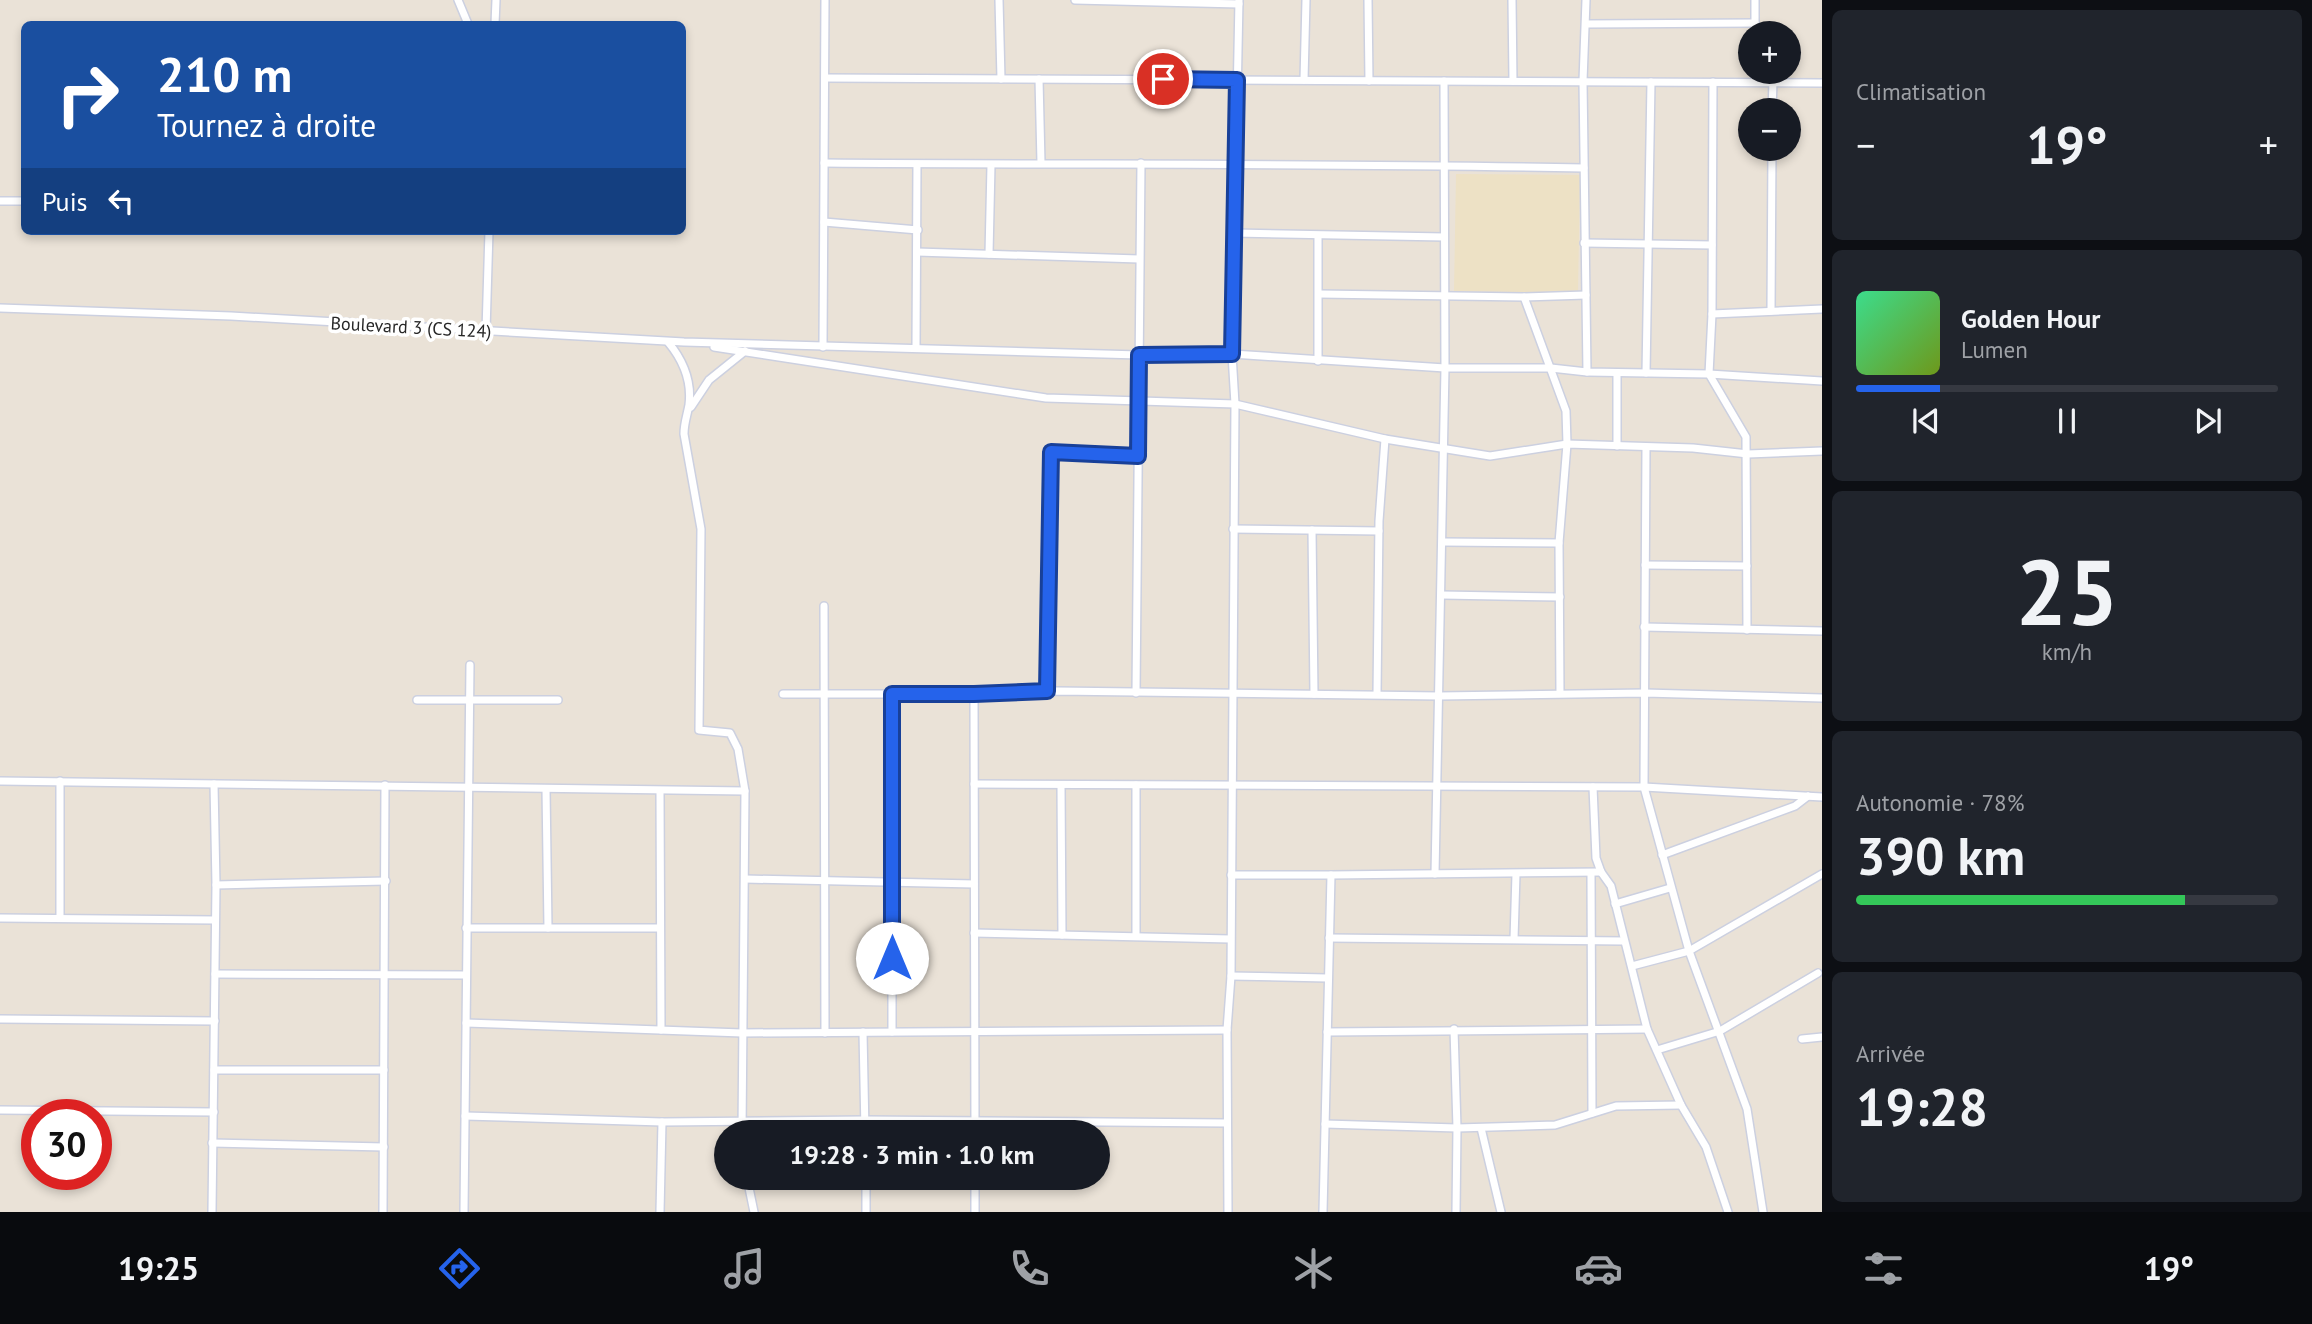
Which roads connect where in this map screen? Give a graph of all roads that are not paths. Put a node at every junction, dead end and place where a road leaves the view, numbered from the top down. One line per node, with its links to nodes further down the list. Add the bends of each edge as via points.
1 (458, 0): 12 (street)
2 (496, 0): 13 (street)
3 (825, 0): 17 (street)
4 (999, 0): 18 (street)
5 (1075, 0): 11 (street)
6 (1306, 0): 21 (street)
7 (1368, 0): 22 (street)
8 (1513, 0): 24 (street)
9 (1586, 0): 16 (street)
10 (1755, 0): 14 (street)
11 (1239, 2): 20 (street)
12 (467, 21)
13 (495, 21)
14 (1755, 21)
15 (1738, 23): 16 (street)
16 (1586, 24): 25 (street)
17 (825, 78): 18 (street); 32 (street)
18 (1001, 79): 19 (street)
19 (1039, 79): 20 (street); 33 (street)
20 (1237, 80): 21 (street); 36 (street)
21 (1304, 80): 22 (street)
22 (1369, 80): 23 (street)
23 (1444, 81): 24 (street); 38 (street)
24 (1513, 81): 25 (street)
25 (1583, 82): 26 (street); 39 (street)
26 (1651, 82): 27 (street); 50 (street)
27 (1713, 82): 28 (street); 49 (street)
28 (1738, 82)
29 (1801, 83): 30 (street)
30 (1822, 83)
31 (1772, 161): 60 (street)
32 (824, 163): 35 (street); 42 (street)
33 (1041, 163): 34 (street); 37 (street)
34 (1142, 163): 36 (street); 53 (street)
35 (917, 164): 37 (street); 43 (street)
36 (1237, 164): 38 (street); 44 (street)
37 (991, 165): 52 (street)
38 (1444, 165): 39 (street); 47 (street)
39 (1584, 168): 48 (street)
40 (0, 201): 41 (street)
41 (21, 201)
42 (824, 222): 43 (street); 66 (street)
43 (918, 230): 51 (street)
44 (1234, 233): 46 (street); 69 (street)
45 (489, 235): 62 (street)
46 (1318, 236): 47 (street); 54 (street)
47 (1444, 237): 56 (street)
48 (1584, 243): 50 (street); 55 (street)
49 (1712, 245): 50 (street); 61 (street)
50 (1648, 246): 76 (street)
51 (917, 253): 52 (street); 67 (street)
52 (989, 254): 53 (street)
53 (1139, 259): 70 (street)
54 (1319, 294): 56 (street); 71 (street)
55 (1586, 295): 57 (street); 74 (street)
56 (1444, 296): 57 (street); 72 (street)
57 (1524, 297): 73 (street)
58 (0, 308): 62 (street, Boulevard 3 (CS 124))
59 (1822, 309): 60 (street)
60 (1771, 311): 61 (street)
61 (1712, 314): 77 (street)
62 (486, 331): 63 (street, Boulevard 3 (CS 124))
63 (668, 342): 64 (street, Boulevard 3 (CS 124)); 81 (street, via 686,370)
64 (684, 342): 65 (street, Boulevard 3 (CS 124)); 68 (street)
65 (756, 345): 66 (street, Boulevard 3 (CS 124)); 68 (street)
66 (823, 348): 67 (street, Boulevard 3 (CS 124))
67 (916, 348): 70 (street, Boulevard 3 (CS 124))
68 (744, 352): 79 (street, via 1046,398); 81 (street, via 709,380)
69 (1232, 354): 70 (street, Boulevard 3 (CS 124)); 71 (street, Boulevard 3 (CS 124)); 80 (street)
70 (1139, 355): 79 (street)
71 (1318, 361): 72 (street, Boulevard 3 (CS 124))
72 (1445, 368): 73 (street, Boulevard 3 (CS 124)); 86 (street)
73 (1551, 368): 74 (street, Boulevard 3 (CS 124)); 83 (street, via 1566,411)
74 (1587, 372): 75 (street, Boulevard 3 (CS 124))
75 (1617, 373): 76 (street, Boulevard 3 (CS 124)); 84 (street)
76 (1646, 373): 77 (street, Boulevard 3 (CS 124))
77 (1709, 374): 78 (street, Boulevard 3 (CS 124)); 88 (street, via 1742,428)
78 (1822, 382)
79 (1138, 401): 80 (street); 89 (street)
80 (1235, 404): 82 (street); 90 (street)
81 (687, 414): 134 (street, via 684,434 701,529 699,730 730,733 738,749)
82 (1385, 439): 86 (street); 92 (street)
83 (1567, 444): 84 (street); 86 (street, via 1490,456); 94 (street)
84 (1617, 446): 85 (street)
85 (1646, 448): 88 (street); 95 (street)
86 (1442, 449): 93 (street)
87 (1822, 452): 88 (street)
88 (1748, 454): 96 (street)
89 (1138, 456): 104 (street, via 1051,452); 105 (street)
90 (1233, 529): 91 (street); 112 (street)
91 (1312, 530): 92 (street); 113 (street)
92 (1379, 530): 114 (street)
93 (1443, 542): 94 (street); 97 (street)
94 (1559, 543): 98 (street)
95 (1644, 565): 96 (street); 100 (street)
96 (1747, 566): 101 (street)
97 (1442, 595): 98 (street); 115 (street)
98 (1560, 597): 106 (street)
99 (824, 606): 109 (street)
100 (1644, 627): 101 (street); 107 (street)
101 (1747, 630): 102 (street)
102 (1822, 631)
103 (470, 666): 118 (street)
104 (1047, 691): 105 (street); 111 (street)
105 (1136, 693): 112 (street)
106 (1560, 693): 107 (street); 115 (street)
107 (1645, 693): 116 (street); 131 (street)
108 (783, 694): 109 (street)
109 (824, 694): 110 (street); 147 (street)
110 (892, 694): 111 (street); 148 (street)
111 (974, 694): 123 (street)
112 (1232, 694): 113 (street); 127 (street)
113 (1314, 694): 114 (street)
114 (1377, 694): 115 (street)
115 (1439, 696): 129 (street)
116 (1822, 698)
117 (417, 700): 118 (street)
118 (469, 700): 119 (street); 128 (street)
119 (558, 700)
120 (0, 781): 121 (street)
121 (60, 781): 122 (street); 154 (street)
122 (214, 784): 124 (street); 150 (street)
123 (974, 784): 125 (street); 149 (street)
124 (385, 785): 128 (street); 146 (street)
125 (1061, 785): 126 (street); 160 (street)
126 (1136, 785): 127 (street); 161 (street)
127 (1232, 785): 129 (street); 143 (street)
128 (469, 786): 132 (street); 156 (street)
129 (1437, 786): 130 (street); 140 (street)
130 (1593, 787): 131 (street); 138 (street, via 1594,838)
131 (1644, 787): 135 (street); 137 (street)
132 (546, 789): 133 (street); 157 (street)
133 (660, 791): 134 (street); 158 (street)
134 (745, 791): 145 (street)
135 (1808, 796): 136 (street); 137 (street, via 1795,807)
136 (1822, 797)
137 (1662, 855): 151 (street)
138 (1601, 872): 139 (street); 152 (street, via 1611,886)
139 (1591, 873): 141 (street); 165 (street)
140 (1435, 874): 141 (street); 144 (street)
141 (1516, 874): 164 (street)
142 (1822, 874): 167 (street)
143 (1231, 875): 144 (street); 163 (street)
144 (1331, 875): 162 (street)
145 (745, 878): 147 (street); 188 (street)
146 (386, 881): 150 (street); 171 (street)
147 (825, 882): 148 (street); 189 (street)
148 (892, 884): 149 (street); 186 (street)
149 (974, 884): 159 (street)
150 (216, 885): 155 (street)
151 (1670, 888): 152 (street); 167 (street)
152 (1615, 904): 166 (street)
153 (0, 918): 154 (street)
154 (60, 918): 155 (street)
155 (215, 920): 170 (street)
156 (466, 928): 157 (street); 172 (street)
157 (548, 928): 158 (street)
158 (660, 928): 181 (street)
159 (974, 933): 160 (street); 183 (street)
160 (1062, 935): 161 (street)
161 (1136, 936): 163 (street)
162 (1329, 938): 164 (street); 174 (street)
163 (1230, 939): 173 (street)
164 (1514, 939): 165 (street)
165 (1592, 941): 166 (street); 179 (street)
166 (1624, 941): 168 (street)
167 (1689, 951): 168 (street); 184 (street)
168 (1632, 966): 180 (street)
169 (1818, 973): 184 (street)
170 (215, 974): 171 (street); 176 (street)
171 (385, 975): 172 (street); 194 (street)
172 (466, 975): 177 (street)
173 (1231, 976): 174 (street); 182 (street)
174 (1327, 978): 187 (street)
175 (0, 1019): 176 (street)
176 (215, 1021): 193 (street)
177 (466, 1023): 181 (street); 199 (street)
178 (1454, 1029): 179 (street); 187 (street); 208 (street)
179 (1592, 1029): 180 (street); 198 (street)
180 (1647, 1029): 192 (street)
181 (661, 1030): 188 (street)
182 (1227, 1030): 183 (street); 206 (street)
183 (975, 1031): 186 (street); 202 (street)
184 (1720, 1031): 192 (street); 227 (street, via 1747,1109)
185 (863, 1032): 186 (street); 189 (street); 201 (street)
186 (892, 1032)
187 (1327, 1032): 207 (street)
188 (742, 1033): 189 (street); 200 (street)
189 (825, 1033)
190 (1822, 1037): 191 (street)
191 (1802, 1039)
192 (1657, 1050): 195 (street)
193 (214, 1070): 194 (street); 197 (street)
194 (383, 1070): 211 (street)
195 (1681, 1105): 198 (street, via 1616,1106); 226 (street, via 1706,1147)
196 (0, 1110): 197 (street)
197 (214, 1112): 210 (street)
198 (1592, 1113): 209 (street, via 1555,1125)
199 (465, 1116): 203 (street); 217 (street)
200 (740, 1120)
201 (865, 1120)
202 (975, 1120)
203 (662, 1122): 204 (street); 218 (street)
204 (714, 1123)
205 (1110, 1123): 206 (street)
206 (1227, 1123): 222 (street)
207 (1325, 1124): 208 (street); 223 (street)
208 (1457, 1128): 209 (street); 224 (street)
209 (1481, 1128): 225 (street)
210 (212, 1143): 211 (street); 215 (street)
211 (384, 1147): 216 (street)
212 (749, 1190): 219 (street)
213 (866, 1190): 220 (street)
214 (975, 1190): 221 (street)
215 (212, 1212)
216 (383, 1212)
217 (464, 1212)
218 (660, 1212)
219 (754, 1212)
220 (866, 1212)
221 (975, 1212)
222 (1228, 1212)
223 (1322, 1212)
224 (1456, 1212)
225 (1501, 1212)
226 (1728, 1212)
227 (1763, 1212)

